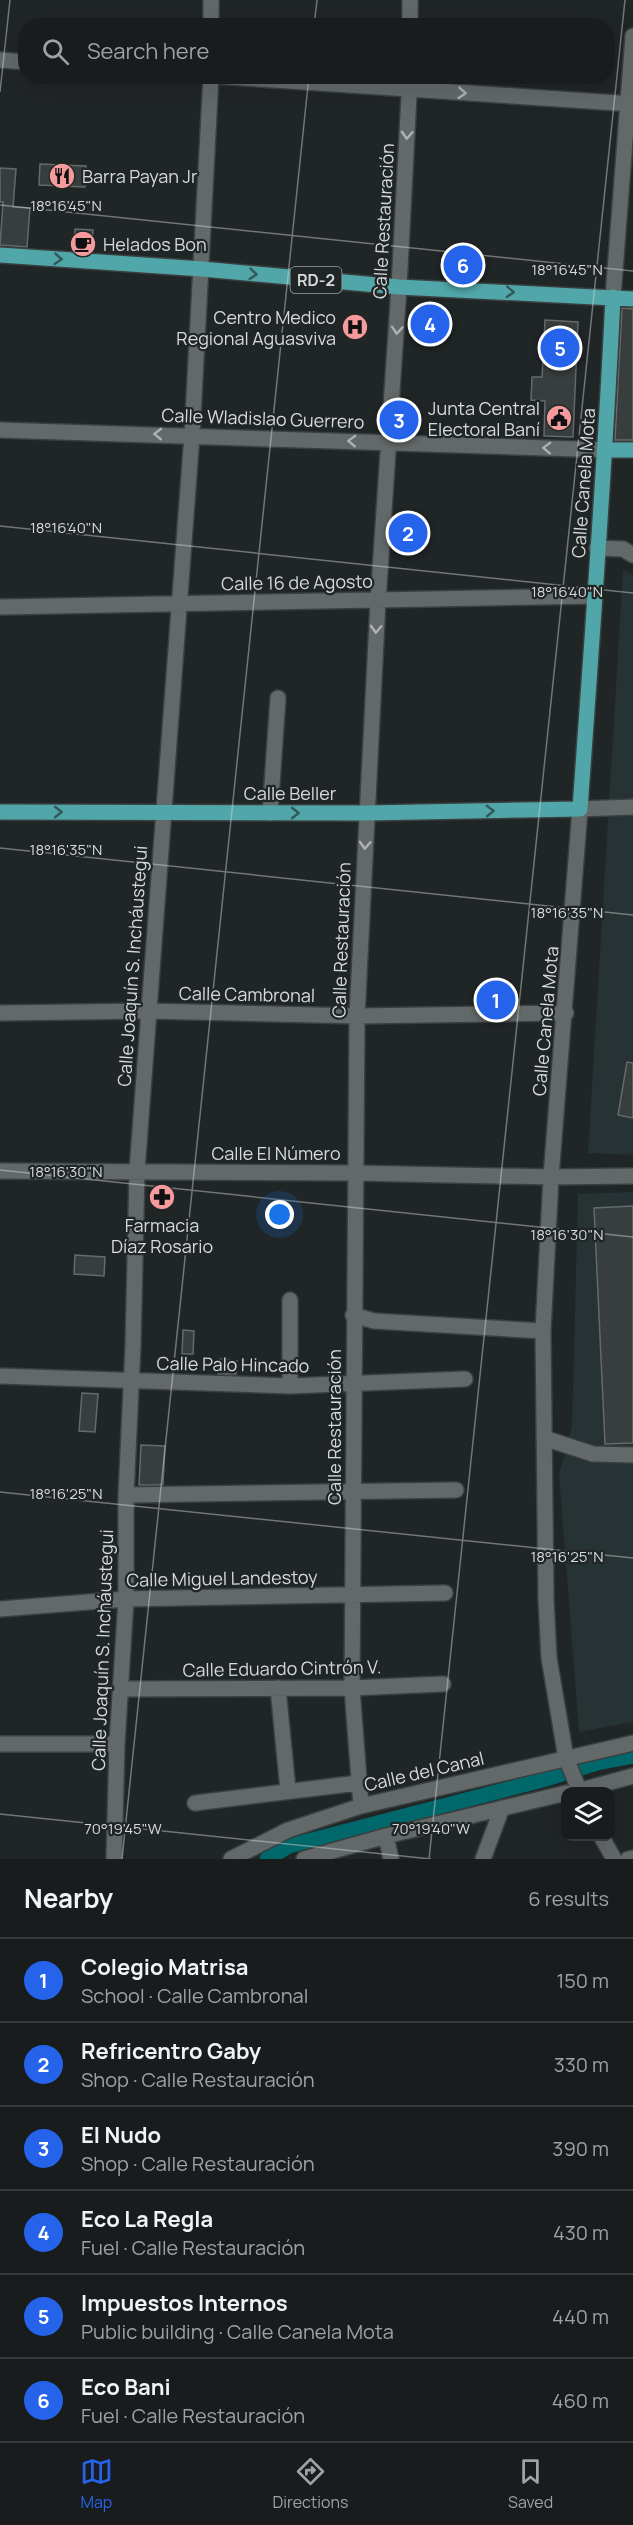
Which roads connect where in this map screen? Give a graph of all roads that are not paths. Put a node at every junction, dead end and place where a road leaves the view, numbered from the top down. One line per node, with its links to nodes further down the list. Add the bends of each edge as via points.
1 (210, 0): 3 (street)
2 (410, 0): 4 (street)
3 (211, 18)
4 (410, 18)
5 (633, 36): 11 (street, Calle Canela Mota)
6 (0, 60): 7 (street)
7 (18, 61)
8 (213, 84): 13 (street, Calle Joaquín S. Incháustegui)
9 (410, 84): 14 (street, Calle Restauración, one-way to 14)
10 (421, 84): 11 (street, one-way to 11)
11 (631, 104): 15 (street, Calle Canela Mota)
12 (0, 255): 13 (main road, RD-2, one-way to 13)
13 (202, 269): 14 (main road, RD-2, one-way to 14); 18 (street, Calle Joaquín S. Incháustegui)
14 (399, 287): 15 (main road, RD-2, one-way to 15); 19 (street, Calle Restauración, one-way to 19)
15 (613, 297): 16 (main road, RD-2); 20 (main road, Calle Canela Mota)
16 (633, 299)
17 (0, 430): 18 (street, Calle Wladislao Guerrero, one-way to 17)
18 (192, 435): 19 (street, Calle Wladislao Guerrero, one-way to 18); 26 (street, Calle Joaquín S. Incháustegui)
19 (389, 442): 20 (street, Calle Wladislao Guerrero, one-way to 19); 25 (street, Calle Restauración)
20 (606, 450): 21 (main road, Calle Wladislao Guerrero); 22 (main road, Calle Canela Mota)
21 (633, 450)
22 (597, 548): 23 (street, via 623,549); 24 (main road, Calle Canela Mota)
23 (633, 555)
24 (595, 596): 25 (street, Calle 16 de Agosto); 30 (main road, Calle Canela Mota)
25 (378, 600): 26 (street, Calle 16 de Agosto); 34 (street, Calle Restauración, one-way to 34)
26 (180, 604): 27 (street, Calle 16 de Agosto); 32 (street, Calle Joaquín S. Incháustegui)
27 (0, 608)
28 (278, 698): 33 (street)
29 (633, 807): 30 (street)
30 (580, 809): 34 (main road, Calle Beller, one-way to 30); 37 (street, Calle Canela Mota)
31 (0, 812): 32 (main road, Calle Beller, one-way to 32)
32 (163, 813): 33 (main road, Calle Beller); 35 (street, Calle Joaquín S. Incháustegui)
33 (270, 813): 34 (main road, Calle Beller, one-way to 34)
34 (366, 813): 38 (street, Calle Restauración, one-way to 38)
35 (147, 1011): 36 (street, Calle Cambronal); 38 (street, Calle Cambronal); 40 (street, Calle Joaquín S. Incháustegui)
36 (0, 1013)
37 (566, 1013): 38 (street, Calle Cambronal); 43 (street, Calle Canela Mota)
38 (357, 1016): 41 (street, Calle Restauración)
39 (0, 1171): 40 (street, Calle El Número)
40 (137, 1171): 41 (street, Calle El Número); 48 (street, Calle Joaquín S. Incháustegui)
41 (355, 1173): 43 (street, Calle El Número); 45 (street, Calle Restauración)
42 (633, 1176): 43 (street, Calle El Número)
43 (552, 1177): 46 (street, Calle Canela Mota)
44 (290, 1300): 51 (street)
45 (353, 1315): 46 (street, via 374,1321); 50 (street, Calle Restauración)
46 (543, 1331): 52 (street, Calle Canela Mota)
47 (0, 1376): 48 (street, Calle Palo Hincado)
48 (130, 1380): 51 (street, Calle Palo Hincado); 56 (street, Calle Joaquín S. Incháustegui)
49 (465, 1380): 50 (street, Calle Palo Hincado)
50 (355, 1384): 51 (street, Calle Palo Hincado); 55 (street, Calle Restauración)
51 (290, 1386)
52 (544, 1438): 53 (street, via 593,1454); 68 (street, Calle Canela Mota, via 549,1658)
53 (633, 1455)
54 (456, 1490): 55 (street)
55 (354, 1492): 56 (street); 58 (street, Calle Restauración)
56 (126, 1495): 59 (street, Calle Joaquín S. Incháustegui)
57 (445, 1593): 58 (street, Calle Miguel Landestoy)
58 (352, 1594): 59 (street, Calle Miguel Landestoy); 63 (street, Calle Restauración)
59 (126, 1599): 60 (street, Calle Miguel Landestoy); 64 (street, Calle Joaquín S. Incháustegui)
60 (0, 1609)
61 (443, 1684): 63 (street, Calle Eduardo Cintrón V.)
62 (278, 1688): 63 (street, Calle Eduardo Cintrón V.); 64 (street, Calle Eduardo Cintrón V.); 73 (street)
63 (352, 1688): 70 (street, Calle Restauración)
64 (121, 1689): 67 (street, Calle Joaquín S. Incháustegui)
65 (633, 1743): 68 (street, Calle del Canal)
66 (0, 1744): 67 (street)
67 (117, 1744): 81 (street, Calle Joaquín S. Incháustegui)
68 (566, 1758): 71 (street, Calle Canela Mota); 76 (street, Calle del Canal)
69 (633, 1776): 72 (street)
70 (358, 1783): 73 (street); 76 (street, Calle Restauración)
71 (574, 1787)
72 (593, 1787)
73 (288, 1790): 75 (street)
74 (561, 1795): 77 (street)
75 (195, 1803)
76 (361, 1806): 82 (street, Calle del Canal, via 288,1830)
77 (502, 1808): 78 (street); 85 (street)
78 (386, 1836): 83 (street); 84 (street)
79 (604, 1841): 86 (street)
80 (633, 1858): 87 (street)
81 (114, 1859)
82 (231, 1859)
83 (304, 1859)
84 (391, 1859)
85 (483, 1859)
86 (614, 1859)
87 (628, 1859)

